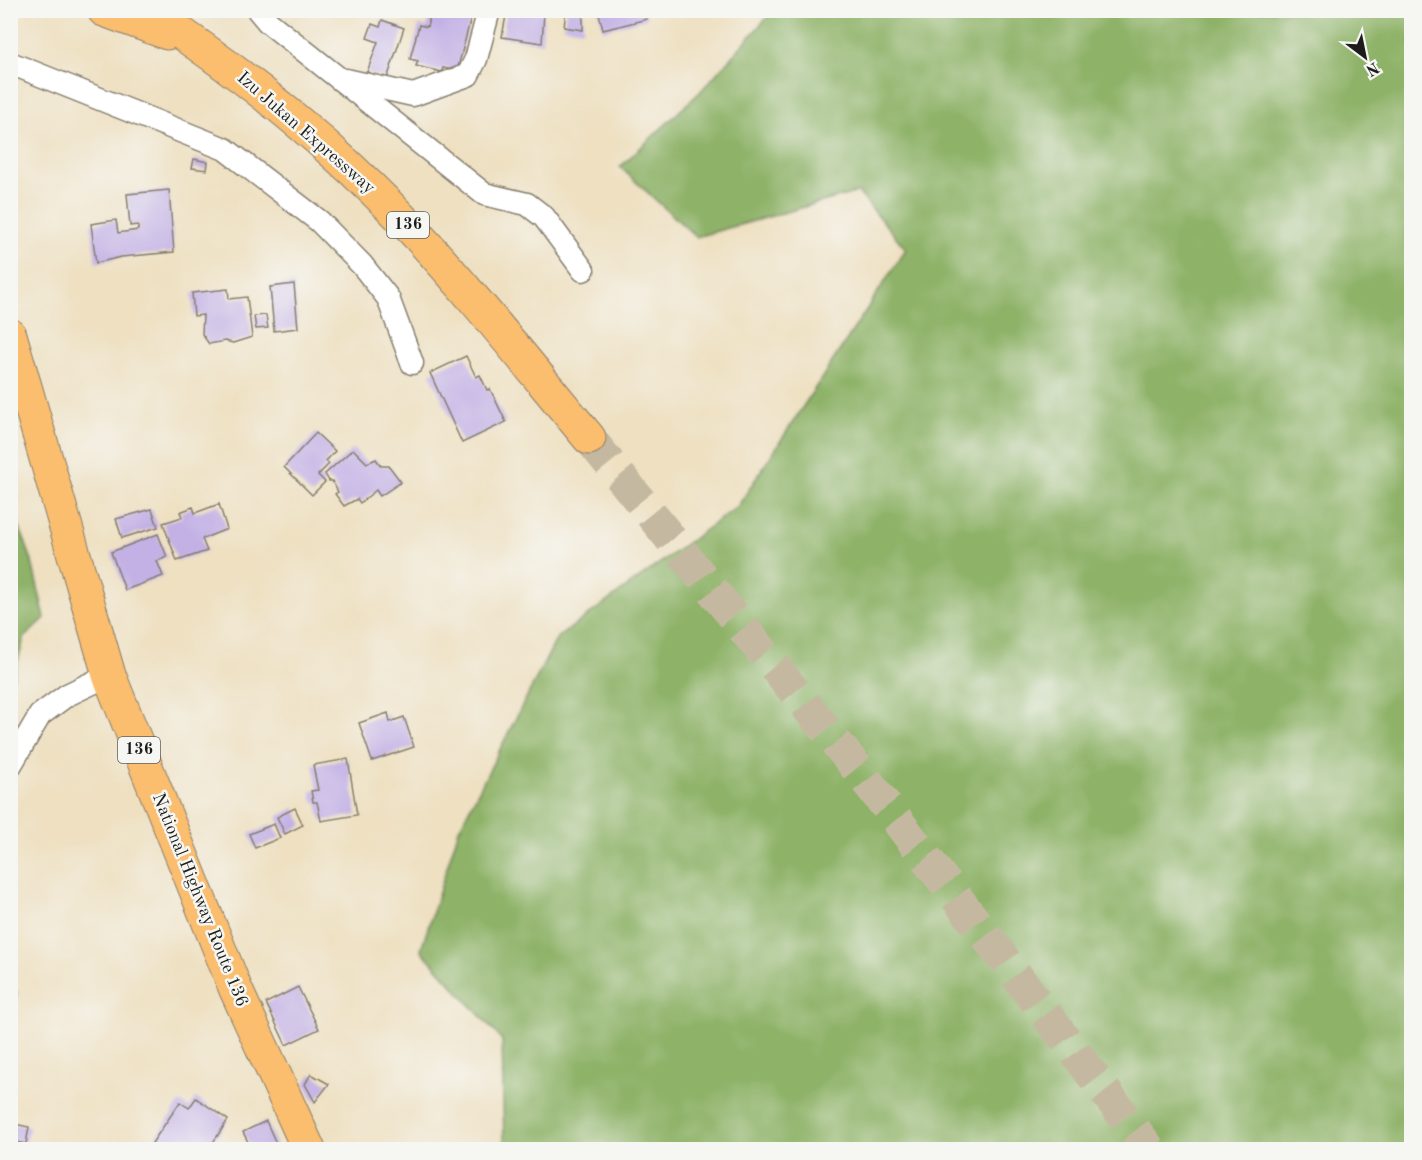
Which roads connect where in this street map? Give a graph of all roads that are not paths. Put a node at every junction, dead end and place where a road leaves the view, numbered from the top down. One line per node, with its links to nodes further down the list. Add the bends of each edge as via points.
1 (104, 10): 6 (highway)
2 (147, 10): 6 (highway, Izu Jukan Expressway)
3 (158, 10): 6 (highway)
4 (258, 10): 8 (street)
5 (489, 10): 8 (street, via 468,75 413,95)
6 (197, 44): 12 (highway, Izu Jukan Expressway / 136, via 277,103 405,222 471,293)
7 (10, 63): 11 (street, via 225,149 319,220 362,265 387,298)
8 (342, 79): 9 (street, via 484,194 527,204 544,217)
9 (583, 270)
10 (10, 335): 13 (highway, National Highway Route 136 / 136)
11 (412, 363)
12 (589, 438)
13 (109, 675): 14 (street, via 68,695 40,715); 15 (highway, National Highway Route 136 / 136, via 236,990)
14 (10, 766)
15 (309, 1149)

